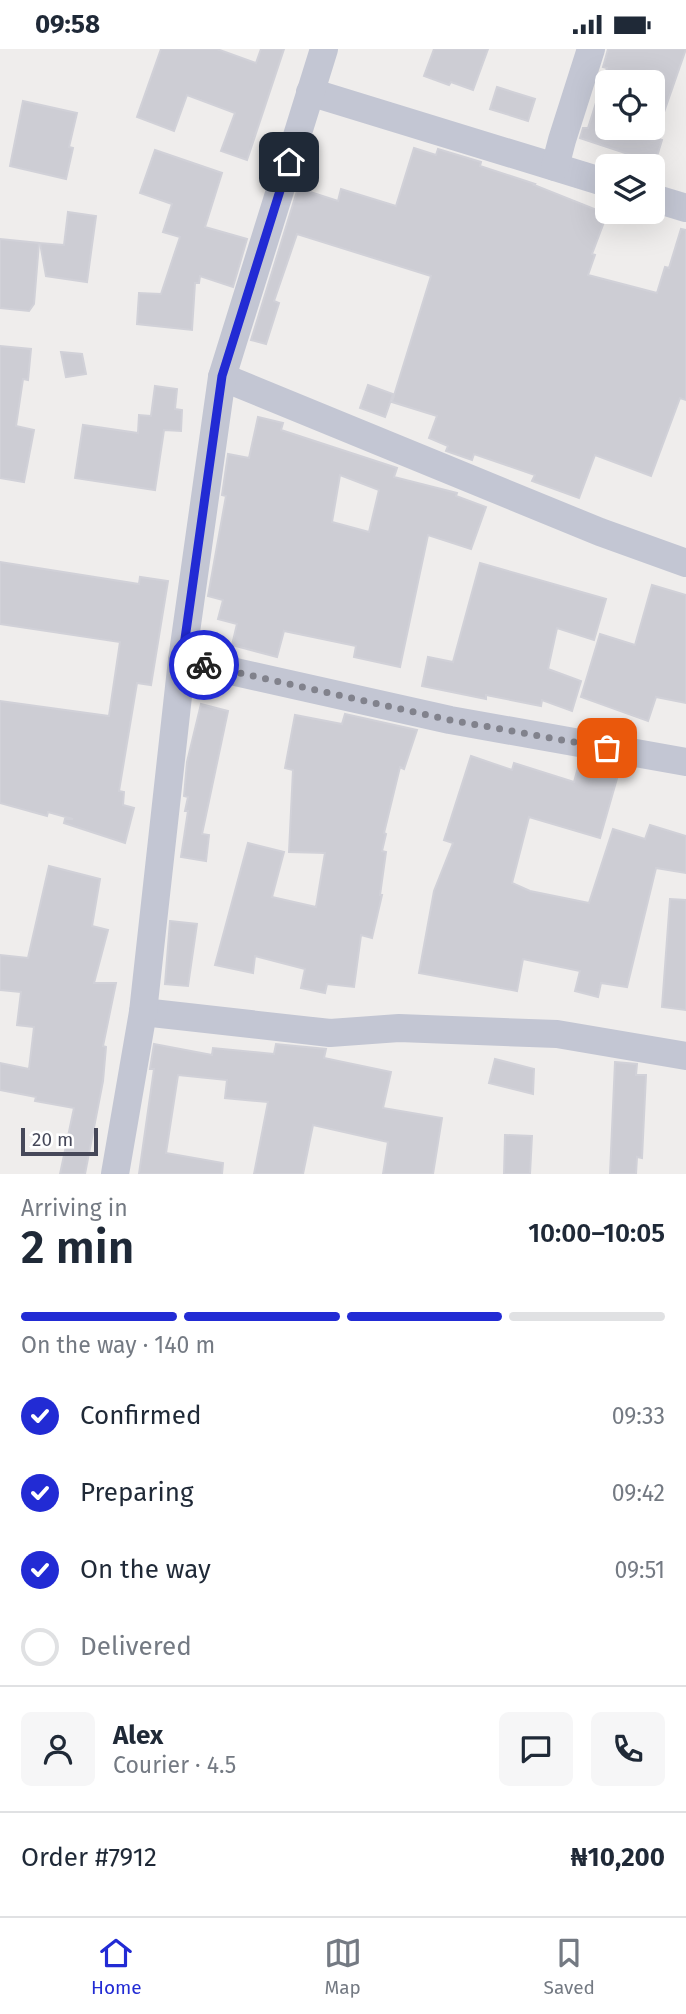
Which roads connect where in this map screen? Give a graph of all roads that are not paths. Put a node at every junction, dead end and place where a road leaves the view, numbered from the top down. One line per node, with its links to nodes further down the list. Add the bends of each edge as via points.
1 (324, 49): 3 (street)
2 (591, 49): 4 (street)
3 (310, 92): 4 (street); 8 (street)
4 (555, 167): 5 (street)
5 (595, 179)
6 (665, 202): 7 (street)
7 (686, 208)
8 (222, 376): 9 (street); 10 (street)
9 (686, 563)
10 (182, 660): 11 (street, via 450,720); 12 (street)
11 (686, 762)
12 (143, 1012): 13 (street, via 330,1033 398,1028 557,1034); 14 (street)
13 (686, 1056)
14 (116, 1174)

